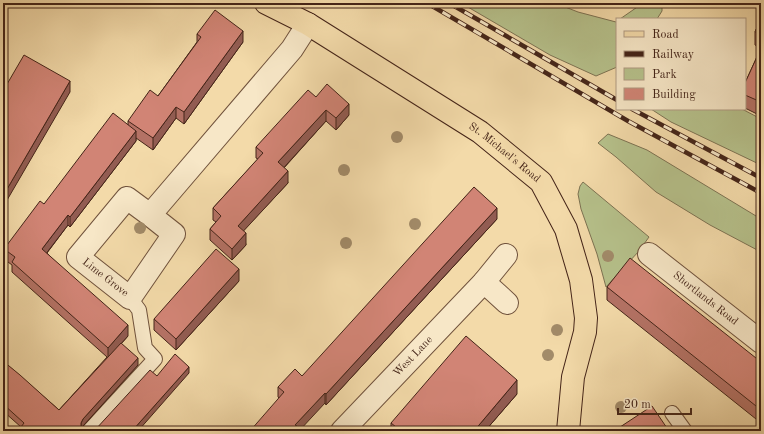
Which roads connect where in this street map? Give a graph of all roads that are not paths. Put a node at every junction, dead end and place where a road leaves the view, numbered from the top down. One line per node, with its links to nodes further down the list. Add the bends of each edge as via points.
1 (266, 3): 2 (main road, St. Michael's Road)
2 (308, 24): 3 (street, via 292,49); 13 (main road, St. Michael's Road, via 480,132 542,182 566,229 581,280 586,318 585,332 573,377)
3 (150, 215): 7 (street, Lime Grove, via 174,234); 7 (street, Lime Grove, via 127,198 78,257)
4 (649, 254): 9 (street, Shortlands Road)
5 (506, 255): 6 (street, West Lane)
6 (484, 282): 8 (street); 12 (street, West Lane)
7 (130, 298): 11 (lane, via 139,310 145,348 155,359)
8 (507, 303)
9 (761, 342)
10 (672, 413): 14 (lane)
11 (89, 431)
12 (342, 431)
13 (568, 431)
14 (685, 431)

